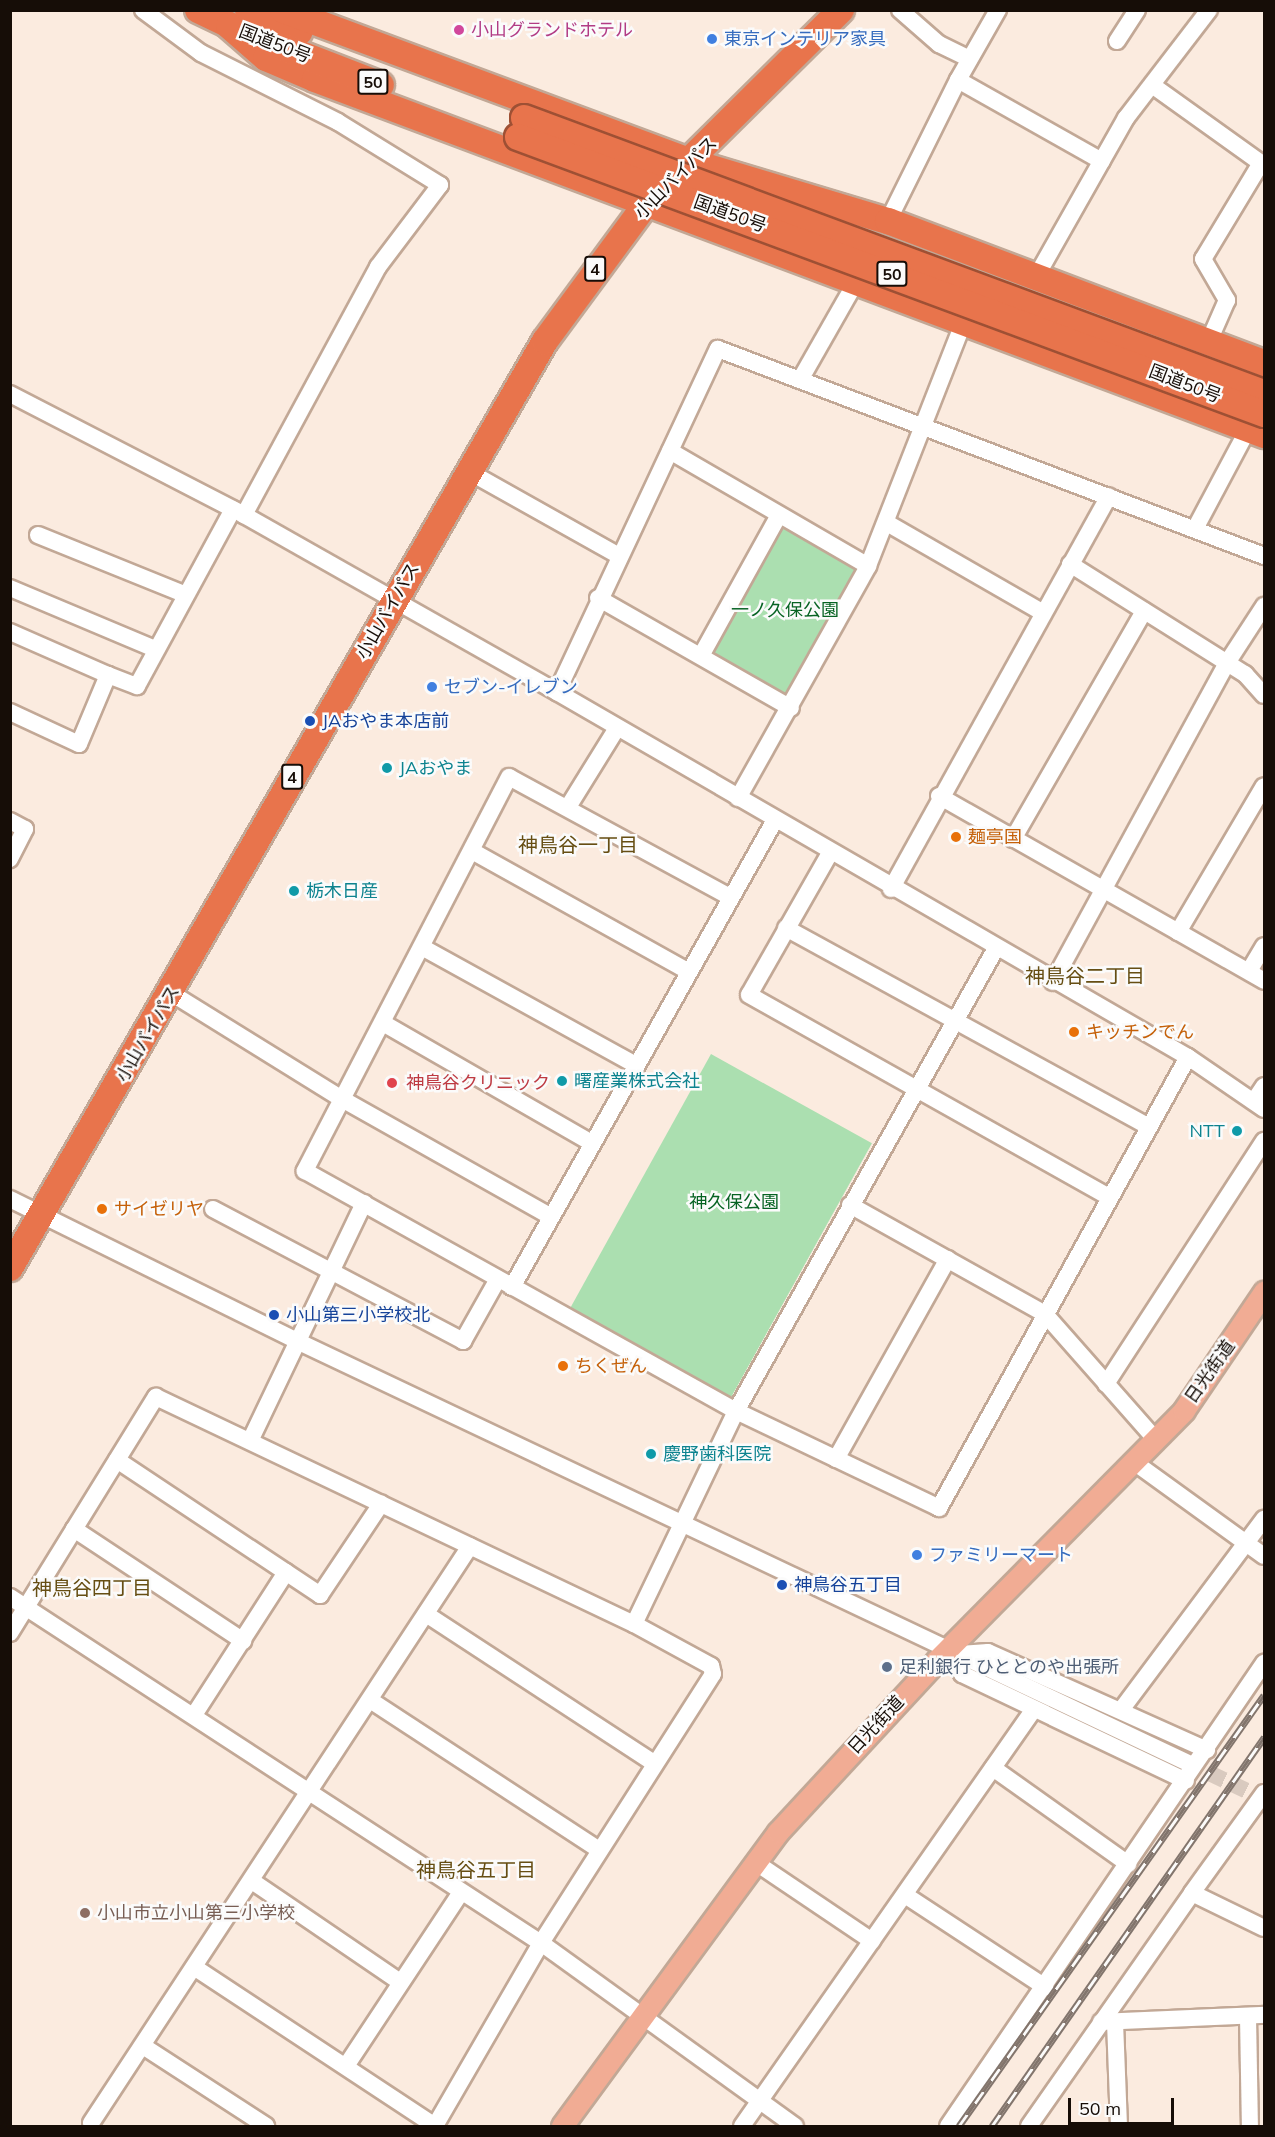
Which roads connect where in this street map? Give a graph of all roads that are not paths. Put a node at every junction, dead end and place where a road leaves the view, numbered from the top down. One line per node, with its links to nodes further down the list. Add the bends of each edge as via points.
1 (143, 10): 32 (street, via 201,52 338,123 440,185 367,285)
2 (198, 10): 9 (highway, 国道50号 / 50)
3 (283, 10): 16 (highway)
4 (841, 10): 16 (highway, 小山バイパス / 4)
5 (900, 10): 11 (street, via 939,44)
6 (998, 10): 11 (street)
7 (1137, 10): 10 (street)
8 (1209, 10): 13 (street)
9 (238, 18): 14 (highway, 国道50号 / 50); 17 (highway, via 266,58)
10 (1117, 41)
11 (970, 59): 12 (street)
12 (958, 80): 15 (street); 18 (street)
13 (1152, 85): 15 (street); 22 (street, via 1261,163 1203,259 1227,300)
14 (521, 128): 25 (highway, 国道50号 / 50, bridge); 28 (highway, 国道50号 / 50, bridge)
15 (1102, 161): 19 (street)
16 (691, 162): 17 (highway, 小山バイパス / 4); 18 (highway)
17 (649, 200): 20 (highway); 30 (highway, 小山バイパス / 4, via 544,341)
18 (888, 221): 19 (highway)
19 (1036, 277): 22 (highway)
20 (857, 280): 21 (highway); 24 (street)
21 (963, 323): 27 (street); 28 (highway)
22 (1209, 341): 23 (highway)
23 (1264, 363)
24 (800, 380): 27 (street); 29 (street, via 718,349)
25 (1264, 393)
26 (10, 394): 32 (street)
27 (924, 426): 31 (street); 34 (street)
28 (1259, 426): 35 (street)
29 (670, 451): 33 (street); 37 (street)
30 (466, 470): 37 (street); 44 (highway, 小山バイパス / 4)
31 (1109, 496): 35 (street); 39 (street)
32 (239, 512): 42 (street); 44 (street)
33 (778, 517): 40 (street); 50 (street)
34 (887, 524): 40 (street); 47 (street)
35 (1196, 527): 38 (street)
36 (38, 535): 42 (street)
37 (619, 556): 43 (street)
38 (1264, 556)
39 (1070, 564): 46 (street); 47 (street)
40 (868, 567): 55 (street)
41 (10, 588): 49 (street)
42 (184, 594): 49 (street)
43 (598, 598): 50 (street); 53 (street)
44 (394, 600): 53 (street); 80 (highway, 小山バイパス / 4)
45 (1264, 606): 51 (street)
46 (1144, 611): 51 (street); 64 (street)
47 (1042, 612): 59 (street)
48 (10, 632): 52 (street)
49 (155, 649): 52 (street, via 138,686)
50 (702, 654): 55 (street)
51 (1227, 663): 54 (street); 69 (street)
52 (108, 675): 56 (street, via 79,744)
53 (557, 692): 57 (street)
54 (1264, 695)
55 (791, 708): 60 (street)
56 (10, 712)
57 (617, 728): 60 (street); 61 (street)
58 (1264, 786): 72 (street)
59 (939, 796): 64 (street); 68 (street)
60 (738, 798): 62 (street)
61 (568, 807): 65 (street, via 509,777); 70 (street)
62 (775, 820): 66 (street); 70 (street)
63 (10, 821): 67 (street, via 25,829)
64 (1013, 839): 69 (street)
65 (472, 851): 74 (street); 76 (street)
66 (830, 853): 68 (street); 71 (street)
67 (10, 859)
68 (891, 889): 75 (street)
69 (1101, 889): 72 (street); 79 (street)
70 (730, 897): 76 (street)
71 (786, 928): 81 (street); 86 (street, via 749,995)
72 (1178, 932): 77 (street)
73 (1264, 946): 77 (street)
74 (422, 947): 82 (street); 84 (street)
75 (995, 950): 79 (street); 81 (street)
76 (688, 971): 84 (street)
77 (1249, 972): 78 (street)
78 (1264, 981)
79 (1053, 982): 83 (street)
80 (171, 993): 87 (street); 98 (highway, 小山バイパス / 4)
81 (952, 1020): 86 (street); 89 (street)
82 (382, 1023): 87 (street); 91 (street)
83 (1188, 1057): 88 (street); 89 (street)
84 (636, 1065): 91 (street)
85 (1264, 1086): 88 (street)
86 (914, 1092): 92 (street); 95 (street)
87 (342, 1099): 94 (street, via 305,1171); 97 (street)
88 (1259, 1105)
89 (1149, 1127): 92 (street)
90 (1264, 1141): 106 (street)
91 (592, 1143): 97 (street)
92 (1109, 1197): 104 (street)
93 (10, 1199): 98 (street)
94 (364, 1203): 101 (street); 102 (street)
95 (850, 1205): 99 (street); 107 (street)
96 (213, 1209): 101 (street)
97 (550, 1216): 102 (street)
98 (45, 1217): 100 (highway, 小山バイパス / 4); 105 (street)
99 (948, 1259): 104 (street); 110 (street)
100 (10, 1268)
101 (332, 1270): 102 (street, via 463,1341); 105 (street)
102 (505, 1283): 107 (street)
103 (1261, 1305): 109 (main road, 日光街道)
104 (1046, 1314): 106 (street); 110 (street, via 939,1508)
105 (297, 1341): 108 (street); 115 (street)
106 (1106, 1384): 109 (street)
107 (736, 1412): 110 (street); 115 (street)
108 (250, 1440): 111 (street, via 156,1397); 113 (street)
109 (1156, 1440): 112 (main road, 日光街道)
110 (836, 1459)
111 (117, 1460): 116 (street); 120 (street)
112 (1134, 1462): 117 (street); 127 (main road, 日光街道)
113 (381, 1504): 118 (street); 120 (street, via 320,1595)
114 (1264, 1519): 117 (street)
115 (682, 1524): 124 (street); 127 (street)
116 (74, 1529): 122 (street); 126 (street)
117 (1247, 1544): 119 (street); 131 (street)
118 (470, 1546): 123 (street); 124 (street)
119 (1264, 1556)
120 (286, 1572): 126 (street)
121 (10, 1597): 122 (street)
122 (26, 1608): 125 (street); 132 (street)
123 (426, 1614): 129 (street); 134 (street)
124 (634, 1624): 134 (street, via 711,1666 713,1674)
125 (10, 1634)
126 (243, 1641): 132 (street)
127 (951, 1652): 130 (street, via 962,1674); 131 (street, via 988,1652); 135 (street); 142 (main road, 日光街道, via 805,1800)
128 (1264, 1663): 133 (street)
129 (370, 1700): 138 (street); 141 (street)
130 (1034, 1709): 136 (street); 137 (street)
131 (1121, 1710): 133 (street)
132 (194, 1715): 138 (street)
133 (1207, 1750): 137 (street)
134 (654, 1763): 141 (street)
135 (1188, 1763)
136 (993, 1768): 143 (street); 147 (street)
137 (1186, 1780): 143 (street)
138 (310, 1790): 144 (street); 146 (street)
139 (1264, 1793): 140 (street)
140 (1259, 1812): 145 (street)
141 (599, 1850): 150 (street)
142 (755, 1862): 149 (street); 155 (main road, 日光街道)
143 (1128, 1864): 153 (street)
144 (252, 1881): 151 (street); 152 (street)
145 (1192, 1893): 148 (street); 156 (street)
146 (460, 1894): 150 (street); 152 (street)
147 (905, 1895): 149 (street); 153 (street)
148 (1264, 1929)
149 (872, 1941): 159 (street)
150 (541, 1943): 155 (street); 162 (street)
151 (194, 1966): 157 (street); 158 (street)
152 (400, 1982): 158 (street)
153 (1045, 1987): 166 (street)
154 (1256, 2016): 156 (street); 169 (street)
155 (640, 2017): 159 (street); 163 (main road, 日光街道)
156 (1108, 2022): 167 (street); 168 (street)
157 (143, 2046): 160 (street); 161 (street)
158 (346, 2066): 162 (street)
159 (759, 2103): 164 (street); 165 (street)
160 (91, 2123)
161 (266, 2127)
162 (435, 2127)
163 (562, 2127)
164 (742, 2127)
165 (795, 2127)
166 (948, 2127)
167 (1029, 2127)
168 (1119, 2127)
169 (1250, 2127)

